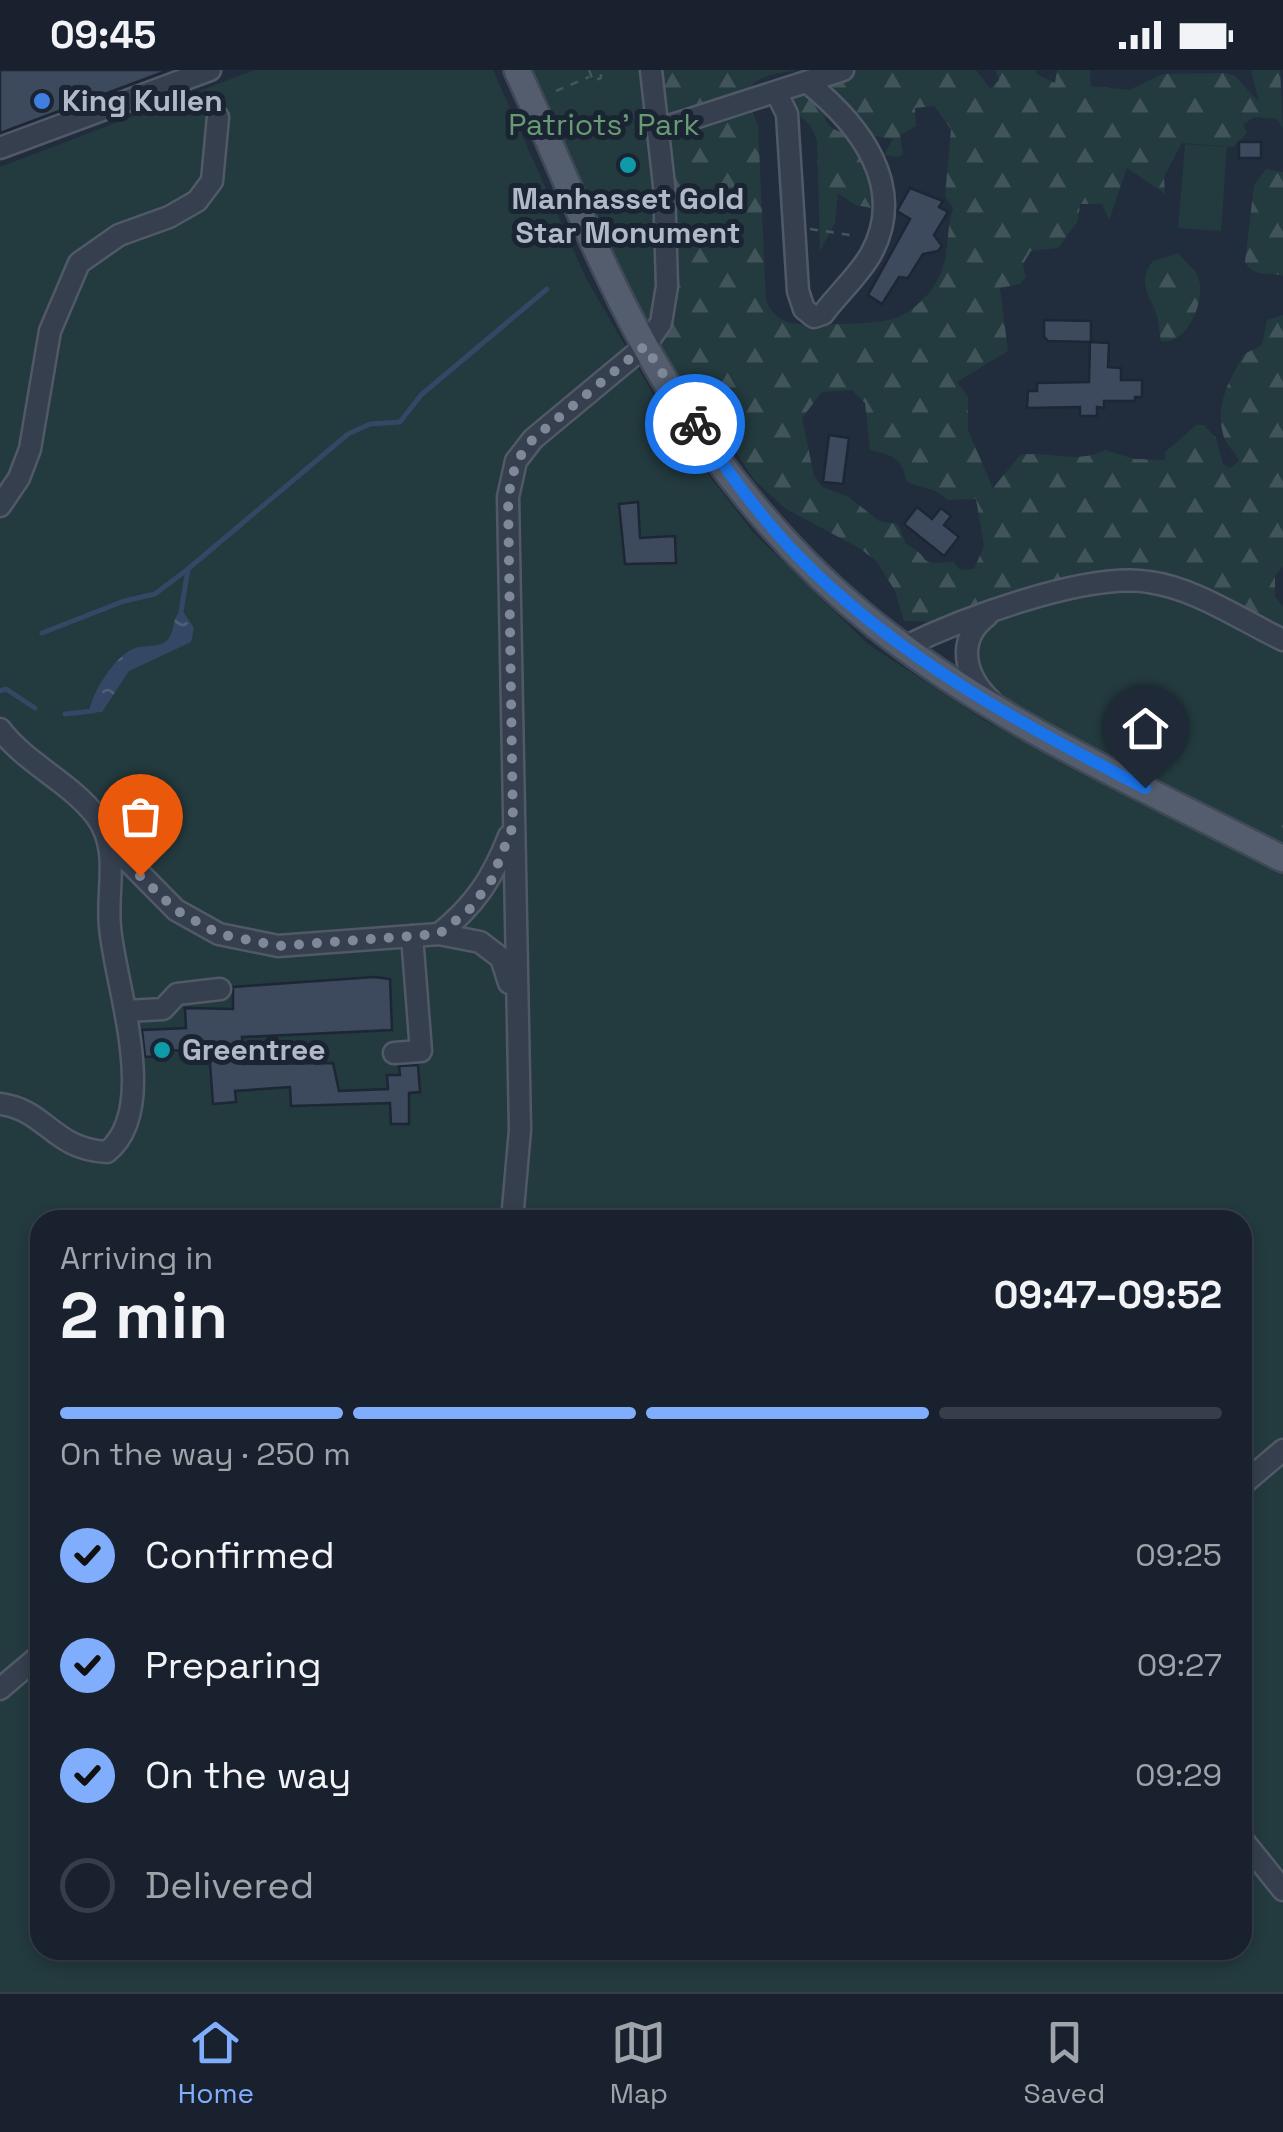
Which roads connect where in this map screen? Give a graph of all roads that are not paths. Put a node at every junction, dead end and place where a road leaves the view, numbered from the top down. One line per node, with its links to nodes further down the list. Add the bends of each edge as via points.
1 (210, 70): 9 (street)
2 (517, 70): 10 (main road)
3 (651, 70): 8 (street)
4 (843, 70): 5 (street)
5 (808, 83): 6 (street); 6 (street, via 866,142 879,170 884,216 870,256 814,317 798,291 787,114)
6 (776, 94): 8 (street)
7 (218, 117): 11 (street, via 212,181 197,201 118,235 79,264 50,331 30,450)
8 (660, 128): 10 (street, via 667,286 661,323)
9 (0, 148)
10 (645, 346): 14 (main road, via 759,512 838,593); 17 (street, via 533,439 516,462 508,497)
11 (0, 506)
12 (1000, 607): 13 (street, via 1100,584 1149,582); 14 (street); 15 (street, via 972,629 966,657 976,684)
13 (1283, 640)
14 (904, 646): 15 (main road)
15 (1000, 710): 19 (main road)
16 (0, 729): 18 (street, via 96,816)
17 (513, 826): 20 (street, via 491,881); 23 (street)
18 (108, 842): 21 (street, via 176,910 219,934 278,946); 24 (street, via 109,921)
19 (1283, 859)
20 (439, 934): 21 (street); 23 (street, via 480,942 501,958)
21 (412, 936): 25 (street, via 421,1051)
22 (220, 989): 24 (street, via 177,994 163,1009)
23 (517, 1010): 27 (street, via 520,1130)
24 (126, 1011): 26 (street, via 131,1114 123,1138 107,1152 78,1150 20,1107)
25 (394, 1053)
26 (0, 1104)
27 (513, 1210)
28 (1283, 1450): 29 (street)
29 (1252, 1476)
30 (30, 1663): 31 (street)
31 (0, 1690)
32 (1252, 1851): 33 (street)
33 (1283, 1890)

